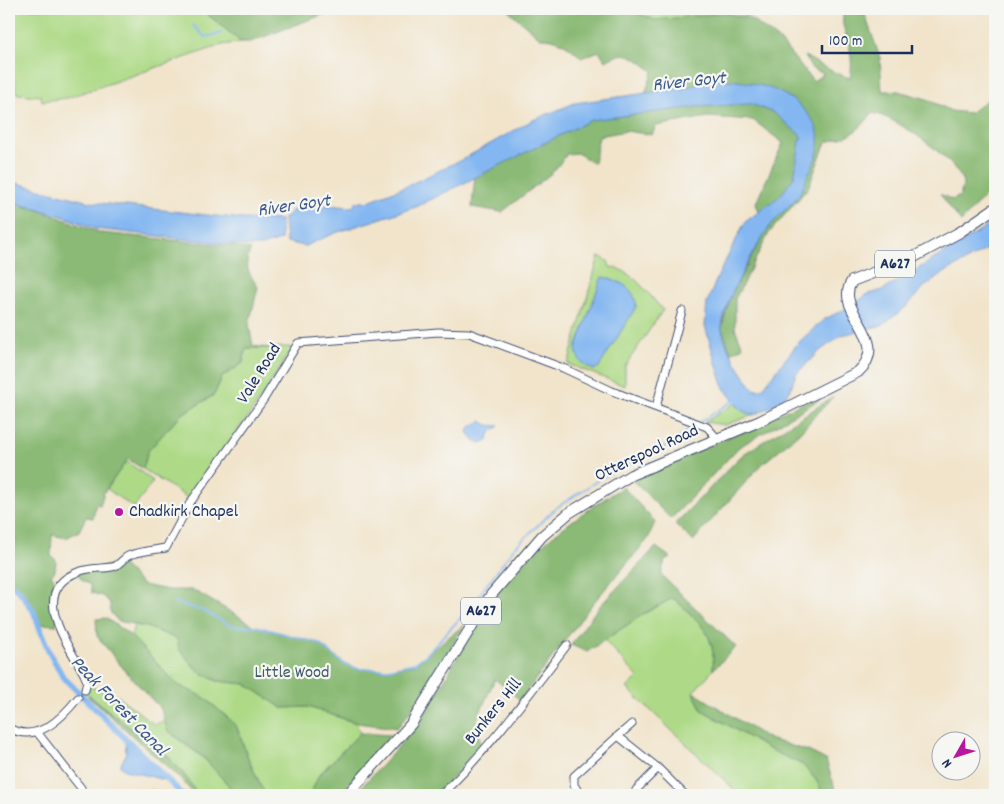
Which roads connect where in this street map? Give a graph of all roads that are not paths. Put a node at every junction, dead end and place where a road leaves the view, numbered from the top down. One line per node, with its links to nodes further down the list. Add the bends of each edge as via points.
1 (995, 208): 4 (main road, Otterspool Road / A627, via 914,257 852,281 847,288 850,305 868,338 870,356 866,365 852,376)
2 (682, 311): 3 (street)
3 (656, 407): 4 (street, Vale Road, via 707,427); 6 (street, Vale Road, via 469,333 438,332 298,343 264,399 190,503 166,548 128,556 114,568 77,572 59,585 55,595 57,625 84,674 87,681)
4 (717, 438): 15 (main road, Otterspool Road / A627, via 631,475 569,513 542,536 490,595 411,724)
5 (567, 646): 16 (street, Bunkers Hill, via 501,729)
6 (85, 690)
7 (78, 698): 10 (street, via 58,721)
8 (632, 724): 11 (street)
9 (9, 728): 10 (street)
10 (37, 732): 13 (street)
11 (618, 736): 12 (street); 17 (street, via 574,776 574,785)
12 (658, 768): 14 (street); 18 (street)
13 (81, 788)
14 (636, 790)
15 (347, 795)
16 (441, 795)
17 (580, 795)
18 (685, 795)

